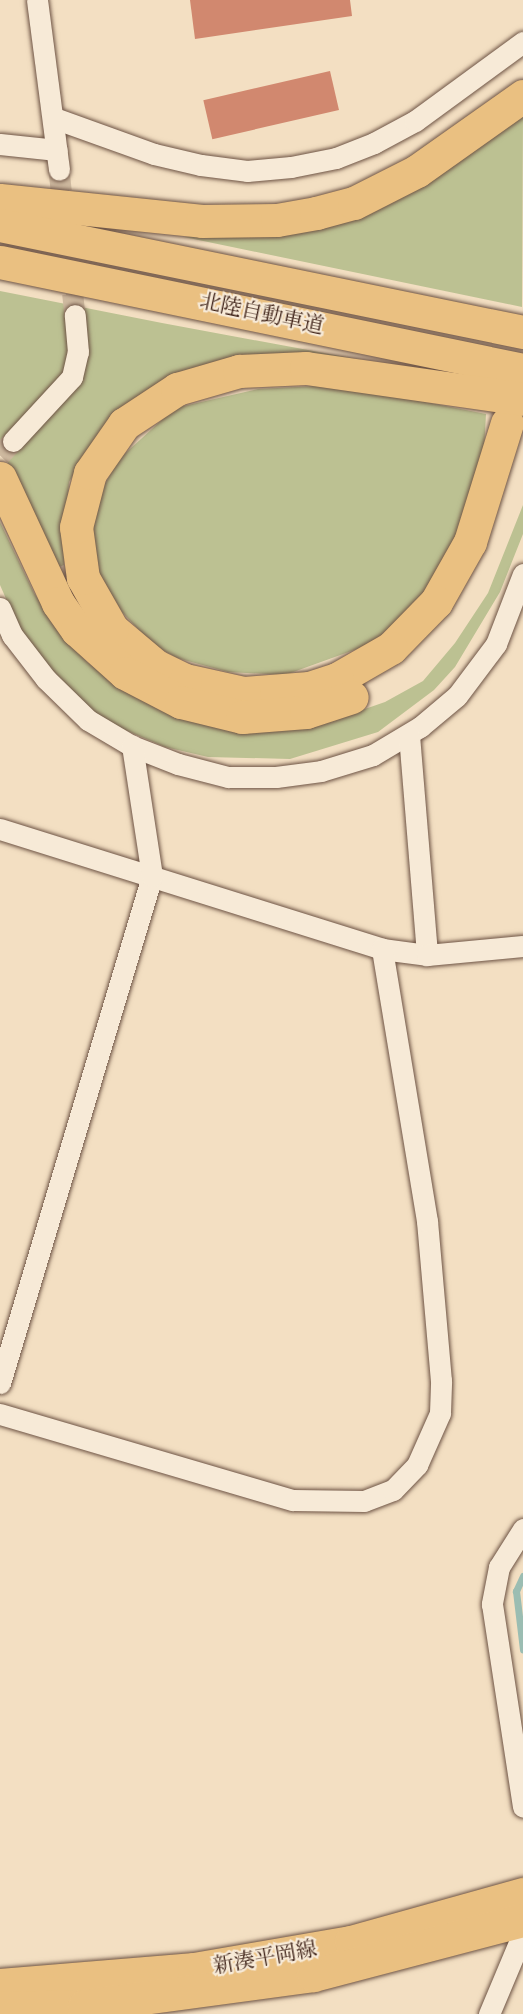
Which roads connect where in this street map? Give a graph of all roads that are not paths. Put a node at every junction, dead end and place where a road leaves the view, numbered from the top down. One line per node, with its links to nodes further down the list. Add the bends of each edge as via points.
1 (38, 0): 4 (street)
2 (523, 42): 4 (street, via 415,121 374,143 336,158 291,166 247,171 201,165 154,154)
3 (523, 96): 6 (main road, via 417,171 354,203 316,213 277,220 202,221)
4 (54, 118): 5 (street, via 58,160)
5 (0, 144)
6 (0, 200)
7 (0, 225): 10 (main road, 北陸自動車道)
8 (0, 262): 11 (main road, 北陸自動車道)
9 (75, 315): 13 (street, via 78,352 72,377)
10 (523, 332)
11 (523, 370)
12 (518, 421): 12 (main road, via 306,368 238,371 177,389 124,423 90,473 76,527 83,578 95,605 118,636 156,666 186,680 244,693 274,693 337,679 391,648 442,592 470,542); 14 (main road, via 490,550 442,630 394,674 364,692 306,712 273,717 242,717 181,702 134,679 99,652 47,585)
13 (13, 441)
14 (0, 478)
15 (523, 574): 17 (street, via 496,644 457,696)
16 (0, 608): 18 (street, via 12,635 45,680 88,720)
17 (409, 735): 18 (street, via 373,755 321,771 276,777 228,777); 23 (street)
18 (132, 746): 20 (street)
19 (0, 830): 20 (street)
20 (152, 876): 22 (street); 24 (street)
21 (523, 946): 23 (street)
22 (382, 949): 23 (street); 25 (street, via 427,1221 441,1381 440,1413 417,1465 393,1490 364,1501 293,1500)
23 (427, 955)
24 (0, 1383)
25 (0, 1414)
26 (523, 1529): 27 (street, via 499,1566 492,1604)
27 (523, 1807)
28 (523, 1894): 31 (main road, 新湊平岡線, via 351,1942 273,1956 194,1969)
29 (523, 1920): 32 (main road, 新湊平岡線, via 313,1975 142,2000)
30 (523, 1933): 33 (street)
31 (0, 1985)
32 (0, 2008)
33 (489, 2014)

